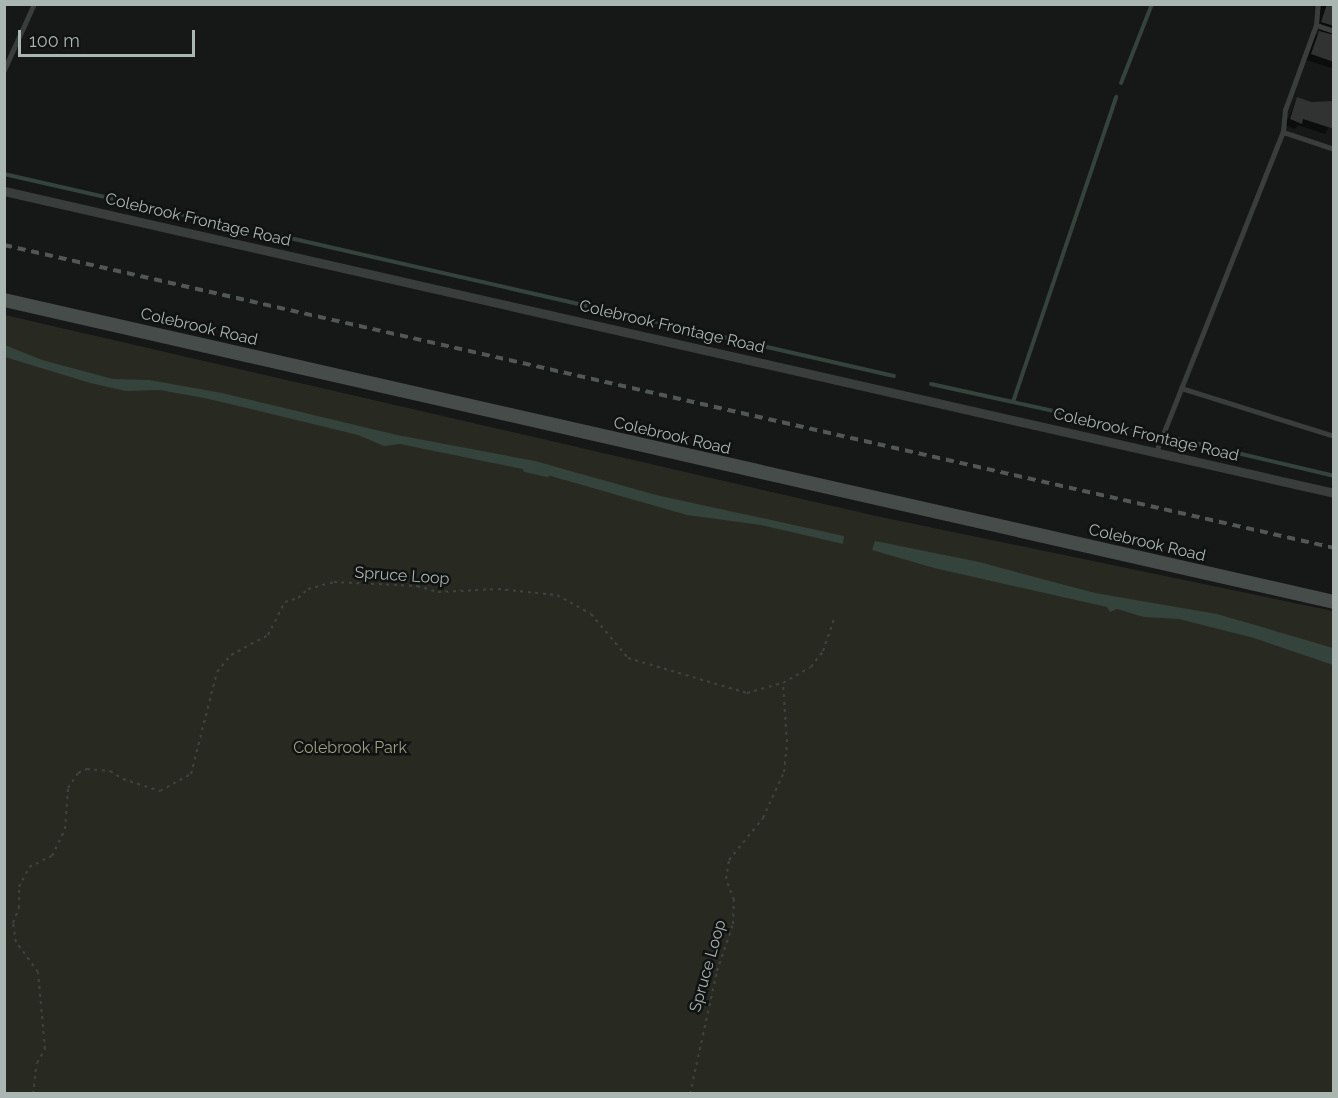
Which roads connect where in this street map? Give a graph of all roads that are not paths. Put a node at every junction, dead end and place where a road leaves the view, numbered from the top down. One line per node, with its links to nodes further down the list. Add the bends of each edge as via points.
1 (34, 4): 5 (lane)
2 (1318, 4): 3 (lane)
3 (1316, 25): 4 (lane); 6 (lane, via 1286,110)
4 (1334, 31)
5 (4, 70)
6 (1283, 132): 7 (lane); 10 (lane)
7 (1334, 149)
8 (4, 191): 12 (street, Colebrook Frontage Road)
9 (4, 300): 14 (street, Colebrook Road)
10 (1181, 388): 11 (lane); 12 (lane)
11 (1334, 436)
12 (1156, 452): 13 (street, Colebrook Frontage Road)
13 (1334, 493)
14 (1334, 602)

